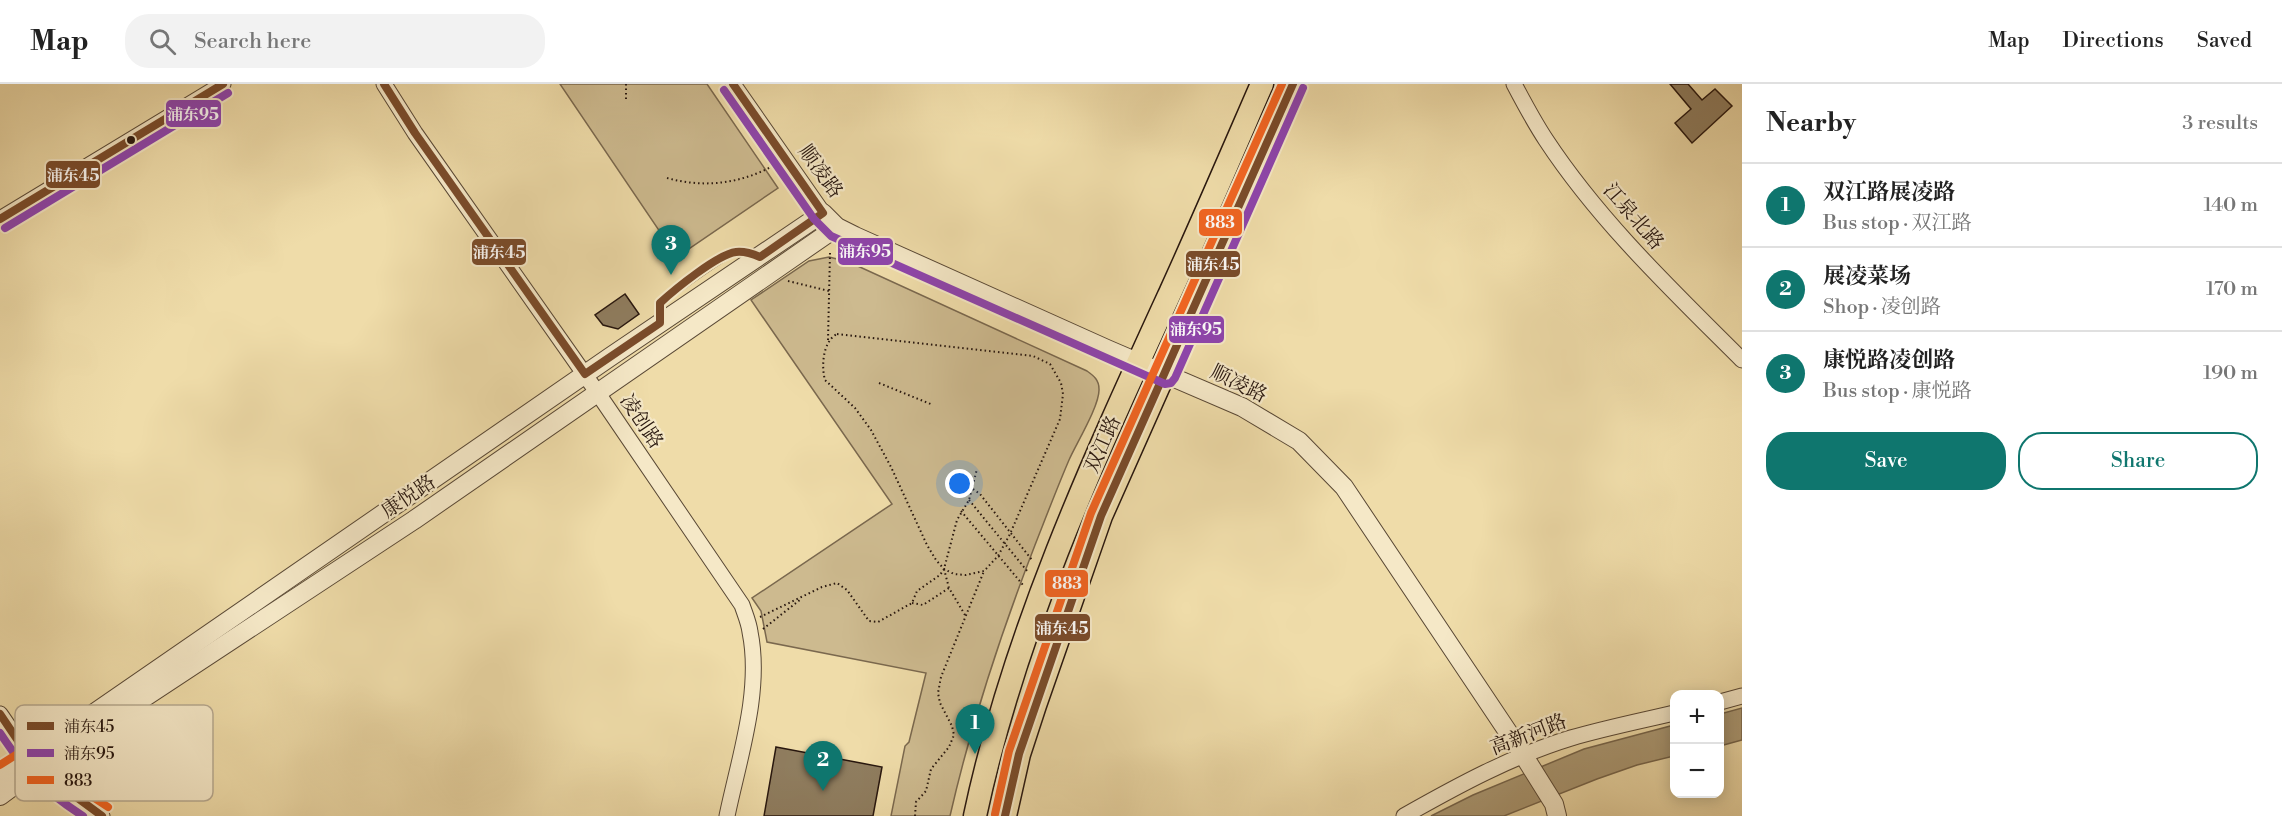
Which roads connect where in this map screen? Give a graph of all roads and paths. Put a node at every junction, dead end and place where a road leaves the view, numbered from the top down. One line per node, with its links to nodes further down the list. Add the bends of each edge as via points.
1 (223, 84): 12 (street)
2 (384, 84): 20 (street, 凌创路)
3 (626, 84): 8 (path)
4 (732, 84): 11 (street, 顺凌路)
5 (1262, 84): 19 (main road, 双江路)
6 (1293, 84): 21 (main road, 双江路)
7 (1514, 84): 18 (street, 江泉北路, via 1545,140 1592,201 1632,249)
8 (626, 100)
9 (771, 167): 10 (path, via 746,179 708,184)
10 (668, 178)
11 (823, 213): 13 (street, 顺凌路); 20 (street, 康悦路)
12 (0, 219)
13 (837, 226): 19 (street, 顺凌路); 23 (street, 康悦路)
14 (830, 253): 16 (path)
15 (779, 279): 16 (path)
16 (829, 292): 17 (path)
17 (828, 341): 29 (path, via 842,334 1027,356 1050,364 1064,394 1060,419); 33 (path, via 825,380 855,408 871,430 927,545)
18 (1742, 360)
19 (1138, 362): 21 (street, 顺凌路); 60 (main road, 双江路, via 1048,573 1000,714)
20 (585, 374): 23 (street, 凌创路); 45 (street, 康悦路)
21 (1165, 374): 50 (street, 顺凌路, via 1242,407 1299,441 1344,487); 61 (main road, 双江路, via 1101,516 1019,754)
22 (879, 383): 24 (path)
23 (597, 392): 46 (street, 康悦路, via 414,520); 58 (street, 凌创路, via 742,605 750,630 752,697)
24 (933, 405)
25 (977, 469): 26 (path)
26 (973, 489): 27 (path); 29 (path)
27 (969, 500): 28 (path); 30 (path)
28 (961, 511): 31 (path); 33 (path)
29 (1010, 534): 30 (path); 32 (path)
30 (1005, 544): 31 (path); 35 (path)
31 (998, 556): 34 (path); 36 (path)
32 (1032, 560)
33 (944, 569): 34 (path, via 966,575); 37 (path); 39 (path, via 917,591)
34 (984, 571): 41 (path)
35 (1028, 572)
36 (1023, 585)
37 (949, 588): 39 (path, via 923,605); 41 (path)
38 (804, 597): 39 (path, via 829,583 837,583 847,590 869,621 878,622); 40 (path); 42 (path)
39 (912, 603)
40 (760, 616)
41 (965, 616): 59 (path, via 941,677 939,693 954,735 931,769 926,790 916,802)
42 (763, 629)
43 (1742, 696): 44 (street)
44 (1724, 701)
45 (116, 705)
46 (125, 705)
47 (0, 714): 49 (street)
48 (1670, 714): 50 (street, 高新河路, via 1571,738)
49 (15, 736)
50 (1524, 756): 56 (street, 顺凌路); 62 (street, 高新河路)
51 (15, 771): 52 (street, 康悦路)
52 (0, 778)
53 (15, 781): 54 (street, 康悦路)
54 (0, 796)
55 (80, 801): 57 (street)
56 (1556, 810)
57 (102, 816)
58 (728, 816)
59 (915, 816)
60 (975, 816)
61 (1005, 816)
62 (1404, 816)

